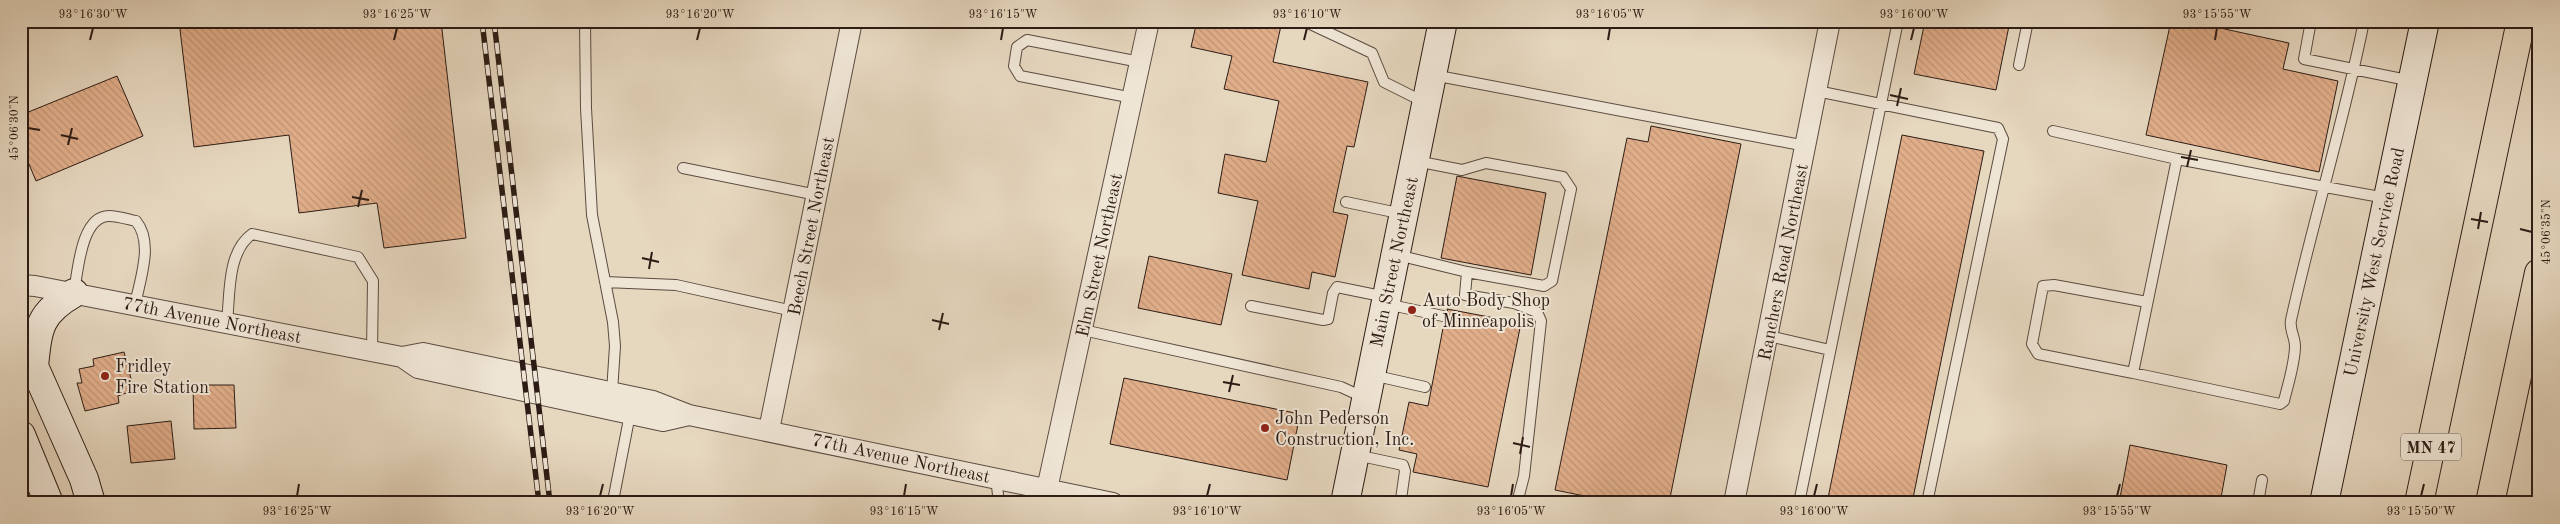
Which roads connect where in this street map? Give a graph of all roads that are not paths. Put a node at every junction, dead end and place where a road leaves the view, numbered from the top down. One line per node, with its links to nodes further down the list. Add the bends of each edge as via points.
1 (585, 21): 35 (lane, via 592,215)
2 (852, 21): 28 (street, Beech Street Northeast)
3 (1150, 21): 13 (street, Elm Street Northeast)
4 (1304, 21): 20 (lane, via 1372,53 1384,82)
5 (1443, 21): 16 (street, Main Street Northeast)
6 (1830, 21): 18 (street, Ranchers Road Northeast)
7 (1898, 21): 21 (lane)
8 (2028, 21): 14 (lane)
9 (2311, 21): 15 (lane, via 2304,58)
10 (2364, 21): 15 (lane)
11 (2425, 21): 17 (street, University West Service Road)
12 (2521, 21): 77 (main road, MN 47)
13 (1140, 62): 19 (street, Elm Street Northeast); 19 (lane, via 1027,40 1017,47 1014,66 1020,76)
14 (2019, 65)
15 (2354, 69): 17 (lane); 27 (lane)
16 (1432, 75): 20 (street, Main Street Northeast); 23 (lane)
17 (2413, 81): 29 (street, University West Service Road)
18 (1817, 91): 21 (lane); 23 (street, Ranchers Road Northeast)
19 (1133, 98): 45 (street, Elm Street Northeast)
20 (1426, 103): 25 (street, Main Street Northeast)
21 (1881, 103): 48 (lane); 74 (lane, via 1998,128 2003,139)
22 (2053, 131): 24 (lane)
23 (1806, 146): 46 (street, Ranchers Road Northeast)
24 (2177, 159): 27 (lane); 39 (lane)
25 (1415, 161): 31 (street, Main Street Northeast); 33 (lane, via 1462,170 1486,163 1563,178 1571,189 1552,282 1544,286)
26 (683, 168): 28 (lane)
27 (2323, 187): 29 (lane); 52 (lane, via 2290,323 2296,345 2284,401 2280,404)
28 (817, 195): 42 (street, Beech Street Northeast)
29 (2386, 198): 76 (street, University West Service Road)
30 (1346, 202): 31 (lane)
31 (1404, 214): 32 (street, Main Street Northeast)
32 (1395, 255): 33 (lane); 38 (street, Main Street Northeast)
33 (1467, 272): 71 (lane, via 1465,295 1514,303 1537,312 1540,321 1524,476)
34 (2539, 273): 78 (main road)
35 (605, 282): 42 (lane, via 676,285); 55 (lane, via 615,346)
36 (21, 285): 37 (street, 77th Avenue Northeast)
37 (74, 293): 40 (street, 77th Avenue Northeast); 40 (lane, via 86,234 97,219 108,216 136,221 143,230 146,244); 51 (street, via 45,314 38,331)
38 (1386, 301): 41 (lane, via 1337,287 1328,319 1323,320); 43 (lane); 53 (street, Main Street Northeast)
39 (2147, 302): 52 (lane); 52 (lane, via 2054,284 2043,286 2032,344 2038,354)
40 (136, 305): 44 (street, 77th Avenue Northeast)
41 (1251, 306)
42 (793, 311): 58 (street, Beech Street Northeast)
43 (1443, 316)
44 (227, 323): 49 (street, 77th Avenue Northeast); 49 (lane, via 234,263 242,241 252,234 320,247 358,257 373,282)
45 (1083, 330): 53 (lane, via 1341,387); 63 (street, Elm Street Northeast)
46 (1768, 336): 48 (lane); 72 (street, Ranchers Road Northeast)
47 (21, 337): 51 (street)
48 (1830, 350): 73 (lane)
49 (372, 351): 50 (street, 77th Avenue Northeast)
50 (402, 357): 55 (street, 77th Avenue Northeast, via 422,353); 56 (street, 77th Avenue Northeast, via 418,368)
51 (34, 366): 65 (street, via 84,479)
52 (2133, 373)
53 (1369, 386): 54 (lane); 60 (street, Main Street Northeast)
54 (1425, 388)
55 (612, 392): 57 (street, 77th Avenue Northeast, via 653,400)
56 (630, 414): 57 (street, 77th Avenue Northeast, via 663,421); 66 (lane, via 614,496)
57 (689, 415): 58 (street, 77th Avenue Northeast)
58 (769, 430): 61 (street, 77th Avenue Northeast)
59 (21, 435): 64 (street)
60 (1355, 455): 69 (street, Main Street Northeast); 70 (lane, via 1403,465 1401,499)
61 (996, 478): 63 (street, 77th Avenue Northeast); 67 (lane)
62 (2262, 480): 75 (lane)
63 (1047, 489): 68 (street, 77th Avenue Northeast)
64 (49, 503)
65 (91, 503)
66 (616, 503)
67 (999, 503)
68 (1113, 503)
69 (1345, 503)
70 (1405, 503)
71 (1517, 503)
72 (1734, 503)
73 (1798, 503)
74 (1927, 503)
75 (2258, 503)
76 (2324, 503)
77 (2419, 503)
78 (2490, 503)

